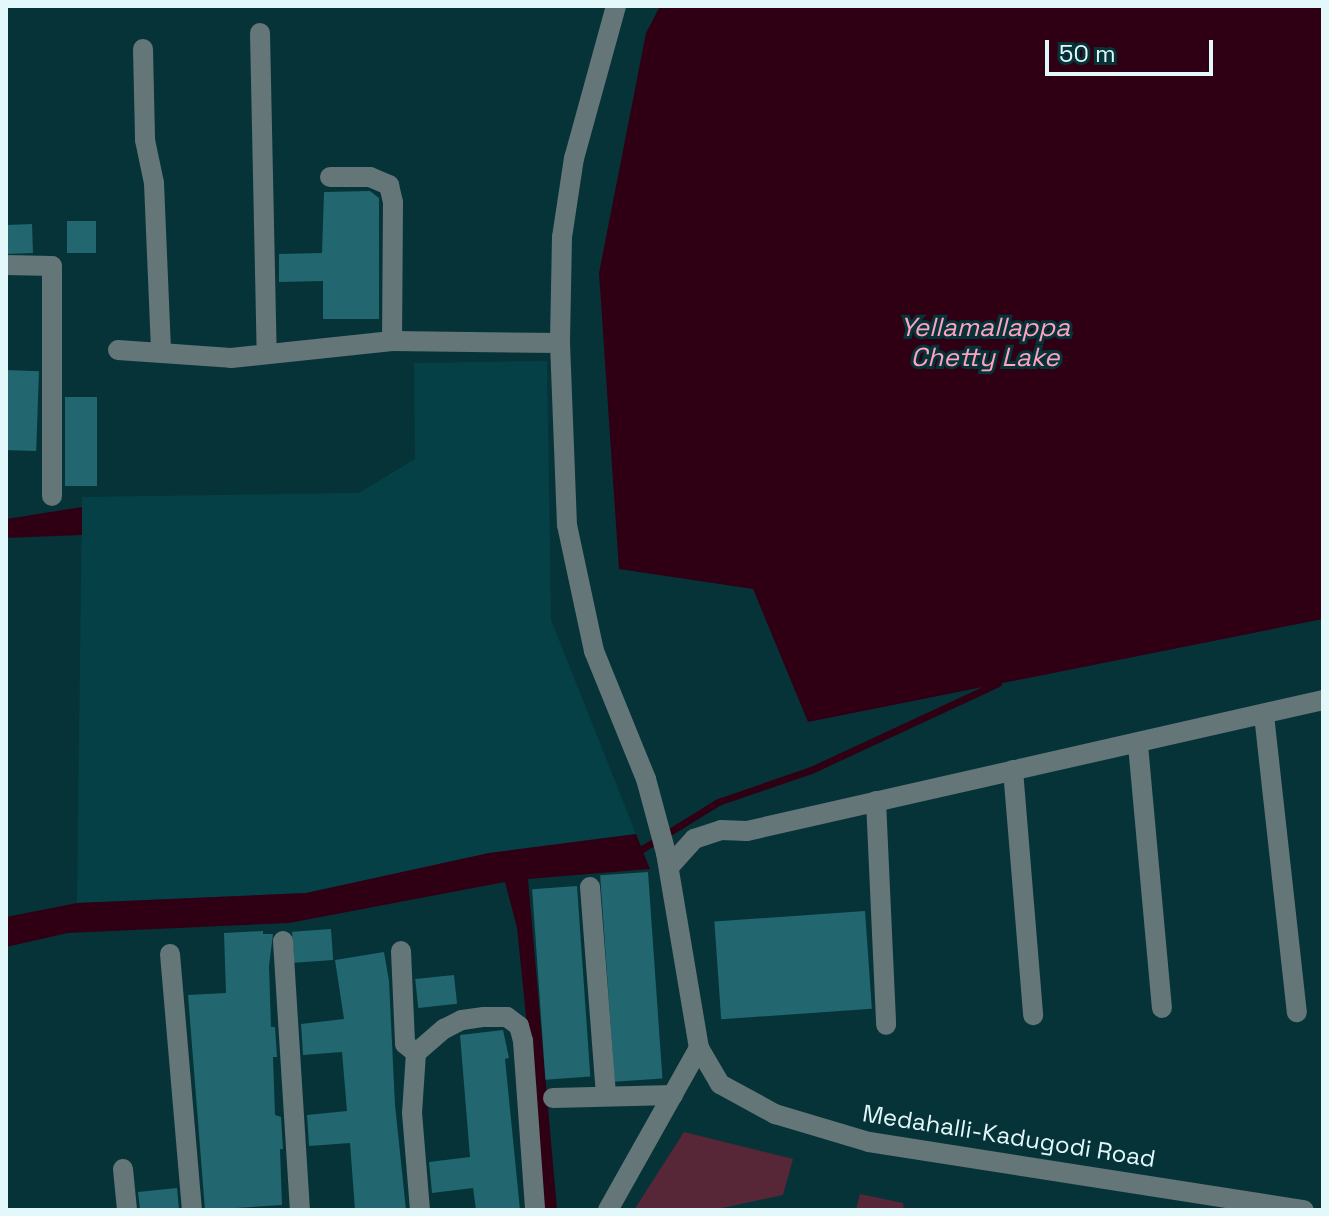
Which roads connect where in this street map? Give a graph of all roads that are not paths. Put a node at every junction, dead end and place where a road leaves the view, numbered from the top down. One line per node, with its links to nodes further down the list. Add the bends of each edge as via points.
1 (616, 6): 7 (street, Medahalli-Kadugodi Road, via 574,158 562,237)
2 (260, 33): 10 (street)
3 (143, 49): 9 (street)
4 (330, 177): 6 (street, via 370,177 389,185)
5 (6, 265): 11 (street, via 52,266)
6 (392, 341): 7 (street); 10 (street)
7 (560, 343): 17 (street, Medahalli-Kadugodi Road, via 567,525 594,651 646,779)
8 (118, 350): 9 (street)
9 (161, 353): 10 (street, via 231,358)
10 (267, 354)
11 (52, 496)
12 (1323, 700): 13 (street)
13 (1264, 715): 14 (street); 23 (street)
14 (1138, 745): 15 (street); 22 (street)
15 (1013, 770): 16 (street); 24 (street)
16 (876, 801): 17 (street, via 747,831 721,830 694,839); 25 (street)
17 (668, 860): 26 (street, Medahalli-Kadugodi Road)
18 (590, 887): 28 (street)
19 (283, 941): 34 (street)
20 (401, 951): 27 (street, via 405,1044)
21 (170, 954): 33 (street)
22 (1162, 1008)
23 (1297, 1012)
24 (1033, 1015)
25 (886, 1025)
26 (699, 1048): 29 (street); 38 (street, Medahalli-Kadugodi Road, via 720,1084 775,1114 869,1142)
27 (416, 1053): 35 (street, via 412,1113); 36 (street, via 462,1020 507,1017 519,1026)
28 (606, 1095): 29 (street); 30 (street)
29 (673, 1095): 37 (street)
30 (553, 1098)
31 (123, 1169): 32 (street)
32 (127, 1210)
33 (192, 1210)
34 (300, 1210)
35 (420, 1210)
36 (535, 1210)
37 (608, 1210)
38 (1304, 1210)

